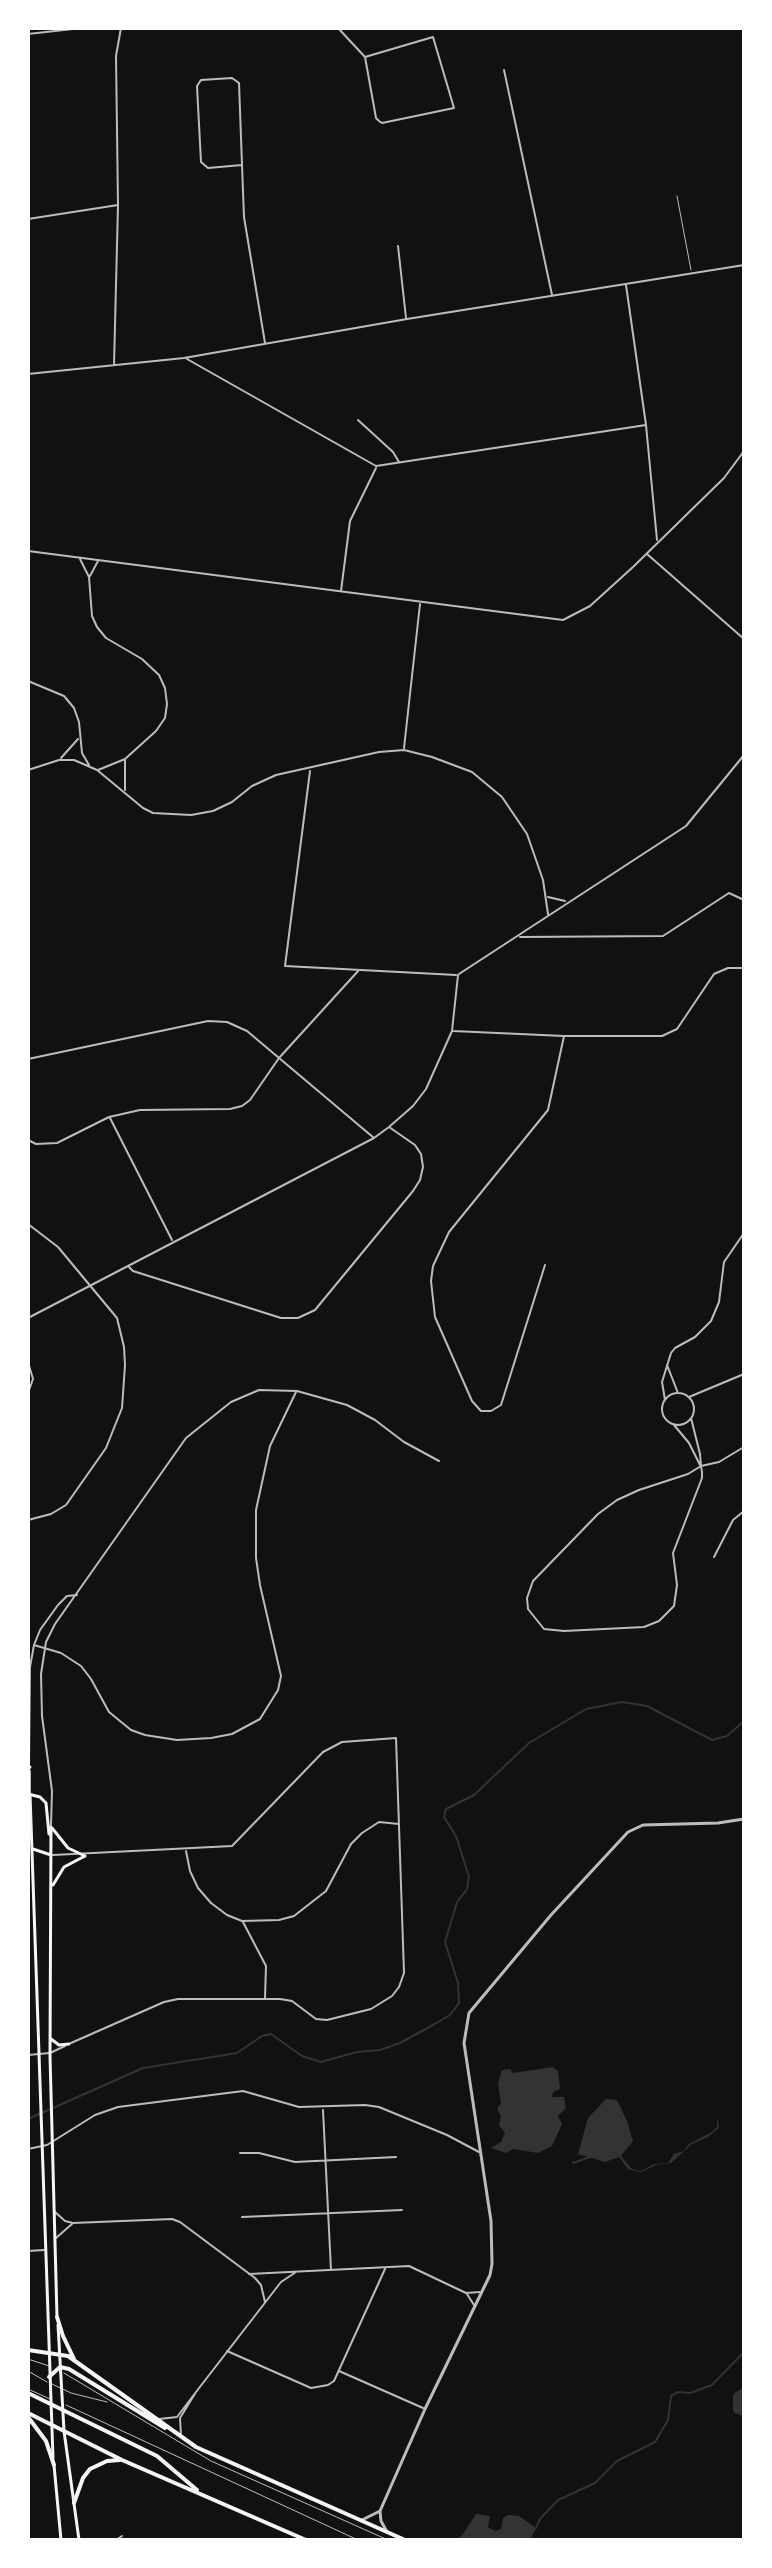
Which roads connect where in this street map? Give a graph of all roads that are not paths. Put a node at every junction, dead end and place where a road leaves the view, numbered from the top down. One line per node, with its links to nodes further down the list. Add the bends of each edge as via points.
1 (82, 28): 4 (street)
2 (121, 28): 9 (street, via 116,56)
3 (338, 28): 5 (street)
4 (28, 34)
5 (365, 57): 5 (street, via 376,118 382,123 454,108 433,37)
6 (504, 70): 15 (street)
7 (242, 165): 7 (street, via 208,168 201,162 201,80 237,80); 17 (street, via 244,217)
8 (677, 196): 13 (lane)
9 (118, 205): 10 (street); 19 (street)
10 (28, 219)
11 (398, 246): 16 (street)
12 (744, 265): 13 (street)
13 (692, 273): 14 (street)
14 (626, 285): 15 (street); 22 (street)
15 (552, 295): 16 (street)
16 (407, 319): 17 (street)
17 (265, 343): 18 (street)
18 (184, 358): 19 (street); 25 (street)
19 (114, 366): 20 (street)
20 (28, 374)
21 (358, 420): 24 (street)
22 (646, 425): 24 (street); 26 (street)
23 (744, 451): 26 (street, via 724,478)
24 (399, 463): 25 (street)
25 (376, 466): 32 (street, via 350,521)
26 (657, 541): 28 (street)
27 (28, 551): 29 (street)
28 (646, 554): 33 (street, via 590,606 563,620); 34 (street)
29 (80, 558): 30 (street); 31 (street)
30 (98, 561): 31 (street); 32 (street)
31 (89, 577): 39 (street, via 97,627 142,659 165,688 165,718)
32 (341, 591): 33 (street)
33 (420, 601): 37 (street)
34 (744, 639)
35 (28, 681): 36 (street, via 64,696 79,722)
36 (79, 738): 40 (street); 41 (street)
37 (404, 750): 42 (street); 46 (street, via 472,772 502,797 527,834)
38 (744, 755): 48 (street, via 686,826)
39 (125, 759): 44 (street); 45 (street)
40 (59, 760): 41 (street); 43 (street)
41 (89, 765): 44 (street)
42 (310, 769): 45 (street, via 276,775 213,811 191,815 153,813); 52 (street, via 285,966)
43 (28, 770)
44 (97, 770): 45 (street)
45 (125, 793)
46 (547, 897): 48 (street); 49 (street)
47 (744, 900): 50 (street, via 729,893 663,936)
48 (568, 901): 49 (street)
49 (548, 914): 50 (street)
50 (518, 937): 53 (street)
51 (744, 968): 55 (street, via 714,974 670,1034)
52 (359, 970): 53 (street); 56 (street)
53 (458, 975): 54 (street)
54 (452, 1031): 55 (street); 59 (street, via 426,1089)
55 (564, 1036): 66 (street, via 548,1110 449,1232 433,1266 435,1317 481,1411 501,1405)
56 (279, 1058): 57 (street, via 247,1031 208,1021); 58 (street, via 242,1106 140,1110); 60 (street)
57 (28, 1059)
58 (109, 1117): 61 (street, via 57,1143); 64 (street)
59 (389, 1127): 60 (street); 65 (street, via 421,1154 420,1180 315,1310 281,1318)
60 (374, 1138): 64 (street)
61 (28, 1140)
62 (28, 1224): 67 (street, via 58,1247)
63 (744, 1233): 70 (street, via 724,1262 711,1321 675,1348)
64 (172, 1240): 65 (street)
65 (127, 1265): 67 (street)
66 (545, 1265)
67 (91, 1285): 68 (street); 83 (street, via 121,1329 122,1408 106,1448 74,1496 51,1514)
68 (28, 1318)
69 (28, 1362): 73 (street, via 33,1379)
70 (667, 1363): 74 (street); 76 (street)
71 (744, 1374): 75 (street)
72 (297, 1391): 80 (street, via 347,1405); 85 (street, via 259,1390 231,1402 186,1438); 87 (street, via 270,1446 256,1510 260,1585 281,1676 260,1719 211,1738 145,1735 109,1712 81,1666)
73 (28, 1393)
74 (679, 1394): 75 (street); 76 (street)
75 (688, 1398): 77 (street)
76 (665, 1400): 78 (street, via 663,1414)
77 (691, 1418): 78 (street); 81 (street)
78 (674, 1425): 81 (street)
79 (744, 1447): 81 (street)
80 (439, 1461)
81 (701, 1466): 81 (street, via 617,1500 598,1514 533,1581 528,1609 538,1625 564,1631 644,1627 665,1616 676,1595 673,1553 700,1486)
82 (744, 1511): 84 (street, via 733,1520)
83 (28, 1520)
84 (714, 1557)
85 (77, 1595): 86 (street, via 58,1605); 87 (street)
86 (34, 1645): 87 (street); 88 (street)
87 (44, 1648): 93 (street, via 42,1716)
88 (29, 1768): 89 (street)
89 (29, 1794): 94 (main road); 95 (main road, via 46,1803)
90 (744, 1819): 112 (street, via 643,1825 628,1832 472,2008 464,2043)
91 (28, 1822): 94 (main road)
92 (399, 1824): 97 (street, via 396,1738 352,1740 323,1752 232,1846); 101 (street, via 379,1822 362,1833 326,1891 294,1916); 102 (street, via 404,1973 399,1987 371,2009 327,2020 308,2015 292,2001)
93 (51, 1827): 95 (main road); 99 (main road, via 68,1848)
94 (31, 1830): 96 (main road)
95 (51, 1838): 98 (main road)
96 (33, 1849): 98 (main road); 106 (main road)
97 (185, 1850): 99 (street); 101 (street, via 198,1888 227,1915)
98 (51, 1855): 99 (street); 100 (main road)
99 (85, 1856): 100 (main road, via 64,1867)
100 (51, 1892): 103 (main road)
101 (242, 1921): 102 (street, via 266,1966)
102 (265, 1999): 104 (street, via 164,2002)
103 (50, 2036): 104 (main road, via 56,2044); 105 (main road)
104 (69, 2044): 105 (street)
105 (50, 2053): 106 (street); 109 (main road)
106 (38, 2054): 107 (street); 110 (main road)
107 (28, 2055)
108 (323, 2108): 109 (street, via 234,2091 118,2107); 112 (street, via 379,2107); 115 (street)
109 (52, 2142): 110 (street); 117 (main road)
110 (41, 2147): 111 (street); 122 (main road)
111 (28, 2149)
112 (480, 2152): 128 (street, via 493,2248)
113 (240, 2153): 115 (street)
114 (396, 2157): 115 (street)
115 (325, 2161): 118 (street)
116 (402, 2210): 118 (street)
117 (54, 2211): 120 (street); 121 (main road)
118 (326, 2214): 119 (street); 125 (street)
119 (242, 2217)
120 (73, 2223): 121 (street); 127 (street, via 172,2219)
121 (55, 2240): 132 (main road)
122 (44, 2250): 123 (street); 134 (main road)
123 (28, 2251)
124 (386, 2267): 125 (street); 129 (street, via 409,2266); 142 (street)
125 (331, 2270): 126 (street)
126 (297, 2272): 127 (street); 130 (street)
127 (247, 2274): 130 (street, via 261,2285)
128 (482, 2291): 129 (street); 131 (street)
129 (466, 2293): 131 (street)
130 (265, 2302): 135 (street)
131 (474, 2308): 150 (street)
132 (57, 2317): 136 (main road); 138 (main road)
133 (28, 2350): 134 (main road)
134 (48, 2351): 136 (main road); 139 (main road)
135 (227, 2351): 142 (street, via 311,2388 334,2381); 146 (street)
136 (59, 2353): 138 (main road); 140 (main road)
137 (28, 2359): 139 (lane)
138 (76, 2361): 153 (main road)
139 (48, 2366): 140 (lane); 143 (main road)
140 (59, 2369): 143 (main road); 144 (main road); 149 (lane); 155 (main road, via 69,2369)
141 (28, 2371): 143 (lane)
142 (339, 2371): 150 (street)
143 (49, 2380): 144 (lane); 147 (main road)
144 (61, 2389): 148 (main road); 149 (lane)
145 (28, 2391): 147 (main road)
146 (196, 2392): 153 (street, via 177,2417); 157 (street, via 180,2418)
147 (50, 2401): 148 (lane); 151 (main road); 154 (main road)
148 (62, 2403): 151 (main road); 170 (lane)
149 (110, 2403): 171 (lane, via 211,2461)
150 (425, 2409): 162 (street)
151 (62, 2410): 156 (main road); 160 (main road, via 157,2456)
152 (28, 2415): 154 (main road); 159 (main road)
153 (158, 2419): 155 (main road)
154 (51, 2423): 156 (main road); 159 (main road)
155 (171, 2430): 157 (main road)
156 (64, 2431): 158 (main road); 161 (main road)
157 (181, 2438): 163 (main road)
158 (122, 2460): 160 (main road); 161 (main road, via 90,2469)
159 (54, 2465): 166 (main road)
160 (201, 2495): 169 (main road)
161 (74, 2503): 167 (main road)
162 (380, 2511): 163 (street); 164 (street)
163 (359, 2520): 164 (main road)
164 (388, 2532): 172 (main road)
165 (122, 2536): 168 (street)
166 (61, 2540)
167 (79, 2540)
168 (116, 2540)
169 (306, 2540)
170 (358, 2540)
171 (388, 2540)
172 (405, 2540)

